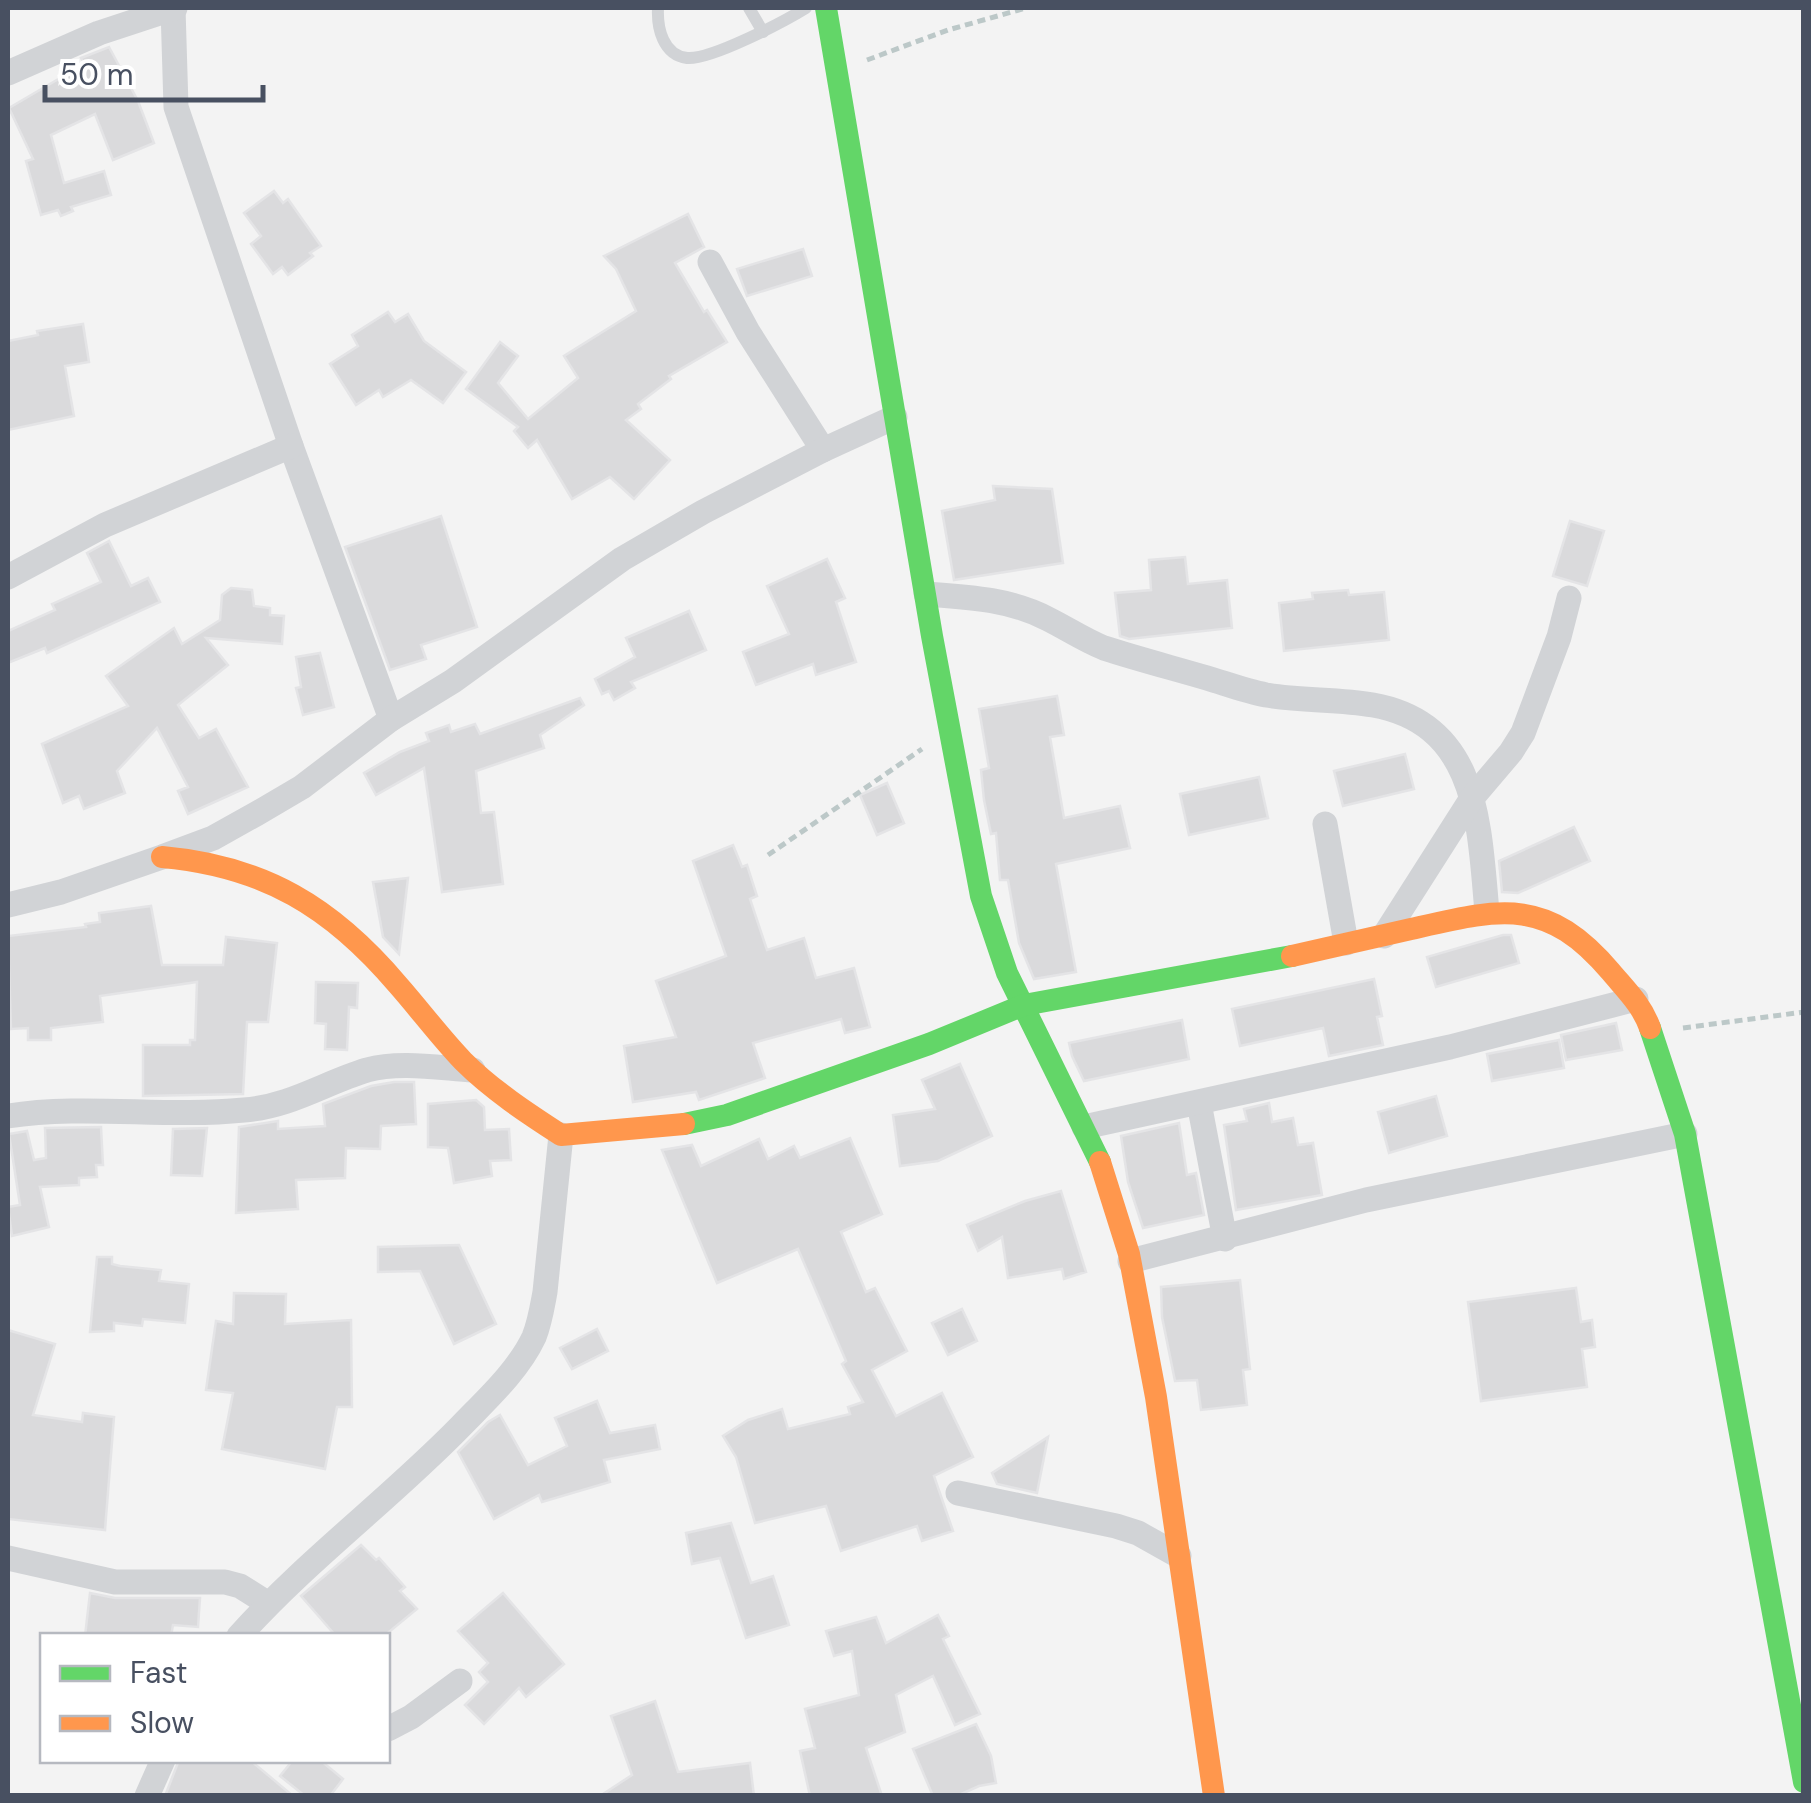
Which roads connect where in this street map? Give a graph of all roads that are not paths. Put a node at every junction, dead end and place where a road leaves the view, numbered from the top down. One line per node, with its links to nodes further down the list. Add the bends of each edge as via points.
1 (174, 8): 7 (street); 10 (street, via 176,107)
2 (658, 8): 6 (lane, via 661,37 684,58)
3 (749, 8): 6 (lane)
4 (806, 8): 6 (lane)
5 (826, 8): 9 (street)
6 (762, 32)
7 (8, 74)
8 (710, 262): 11 (street)
9 (896, 416): 11 (street); 13 (street)
10 (291, 446): 12 (street, via 105,525); 15 (street)
11 (823, 450): 15 (street, via 622,560)
12 (8, 577)
13 (926, 594): 16 (street, via 990,599 1104,648 1266,695 1402,711 1442,740); 24 (street, via 985,911)
14 (1569, 598): 16 (street, via 1523,732)
15 (391, 719): 18 (street, via 302,787 213,838)
16 (1472, 798): 20 (street); 21 (street)
17 (1325, 824): 22 (street)
18 (162, 857): 19 (street); 25 (street, via 236,867 275,882 336,922)
19 (8, 905)
20 (1487, 912): 21 (street); 23 (street, via 1559,926 1589,946)
21 (1384, 936): 22 (street)
22 (1346, 944): 24 (street)
23 (1636, 999): 26 (street); 29 (street, via 1653,1030)
24 (1024, 1004): 28 (street); 30 (street, via 727,1116)
25 (473, 1070): 27 (street, via 384,1066 249,1110); 30 (street)
26 (1199, 1103): 28 (street); 31 (street)
27 (8, 1116)
28 (1084, 1127): 32 (street)
29 (1686, 1134): 31 (street, via 1422,1187); 40 (street)
30 (561, 1135): 36 (street, via 543,1305 532,1340 488,1398)
31 (1224, 1239): 32 (street)
32 (1130, 1261): 34 (street)
33 (958, 1494): 34 (street, via 1116,1526)
34 (1179, 1556): 42 (street)
35 (8, 1558): 36 (street, via 115,1582 240,1586)
36 (255, 1624)
37 (460, 1680): 38 (street)
38 (390, 1727)
39 (162, 1763): 41 (street)
40 (1804, 1782)
41 (147, 1796)
42 (1214, 1796)

